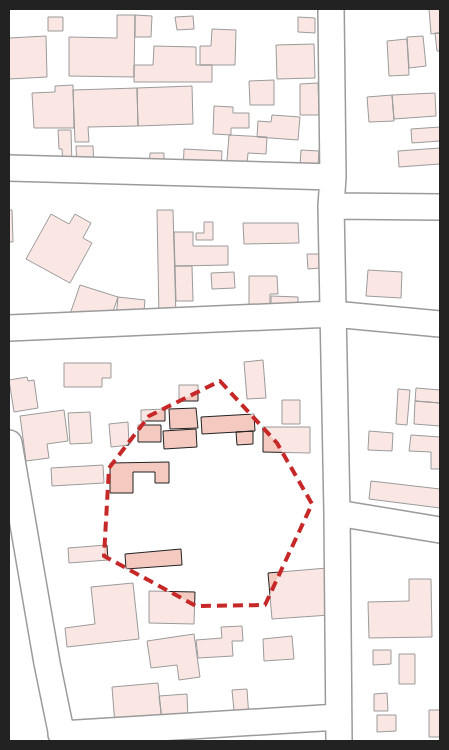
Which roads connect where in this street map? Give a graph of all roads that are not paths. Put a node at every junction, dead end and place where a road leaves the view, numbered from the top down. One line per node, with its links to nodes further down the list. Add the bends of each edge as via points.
1 (331, 9): 3 (street)
2 (9, 168): 3 (street)
3 (333, 177): 4 (street)
4 (331, 206): 5 (street); 6 (street)
5 (440, 207)
6 (333, 314): 7 (street); 8 (street); 10 (street)
7 (440, 324)
8 (9, 328)
9 (9, 444): 12 (street)
10 (337, 513): 11 (street); 13 (street)
11 (440, 530)
12 (20, 570): 14 (street)
13 (338, 729): 14 (street)
14 (62, 738)

